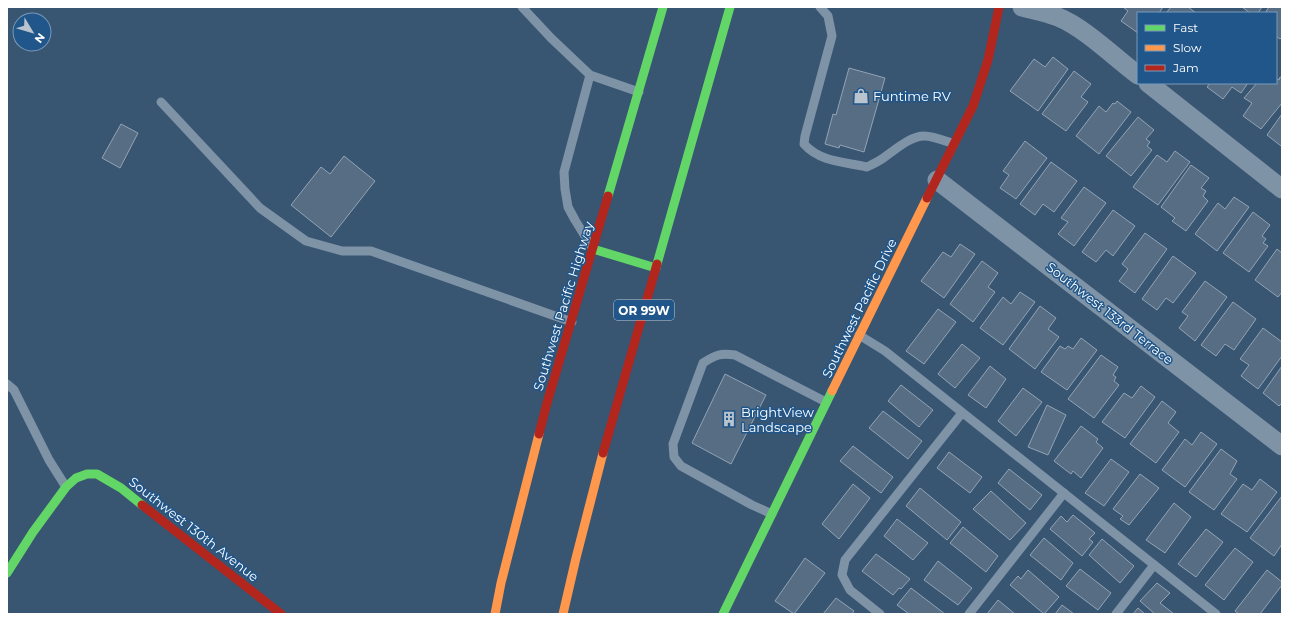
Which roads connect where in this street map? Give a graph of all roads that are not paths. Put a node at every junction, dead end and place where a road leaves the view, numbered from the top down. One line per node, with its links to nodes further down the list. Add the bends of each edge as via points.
1 (522, 7): 8 (lane)
2 (663, 7): 10 (main road, Southwest Pacific Highway)
3 (730, 7): 16 (main road, OR 99W)
4 (820, 7): 12 (lane, via 828,16 832,36 805,136 804,144 810,151 821,158 867,167 909,140 923,136)
5 (999, 7): 12 (main road, Southwest Pacific Drive, via 981,83)
6 (1022, 7): 7 (street, via 1046,12 1074,26)
7 (1137, 74)
8 (590, 75): 10 (lane); 15 (lane, via 564,178 568,207)
9 (1149, 84): 14 (street)
10 (639, 92): 15 (main road, Southwest Pacific Highway)
11 (161, 102): 17 (lane, via 260,208 306,241 342,251 371,252)
12 (955, 144): 13 (main road, Southwest Pacific Drive)
13 (937, 180): 18 (main road, Southwest Pacific Drive); 22 (street, Southwest 133rd Terrace)
14 (1282, 189)
15 (594, 249): 16 (main road); 17 (main road, Southwest Pacific Highway)
16 (656, 268): 30 (main road, OR 99W, via 606,444)
17 (572, 322): 29 (main road, Southwest Pacific Highway, via 547,403)
18 (859, 335): 20 (main road, Southwest Pacific Drive); 21 (lane, via 885,351)
19 (7, 384): 23 (lane, via 14,390 49,460)
20 (826, 402): 25 (main road, Southwest Pacific Drive); 25 (lane, via 735,355 723,354 712,357 703,364 673,444 674,457 681,466)
21 (962, 413): 24 (lane); 32 (lane, via 845,560 842,575 850,590)
22 (1282, 446)
23 (66, 486): 27 (main road); 28 (main road, Southwest 130th Avenue, via 76,478 97,474 121,488)
24 (1064, 493): 26 (lane); 33 (lane)
25 (772, 514): 31 (main road, Southwest Pacific Drive)
26 (1154, 565): 34 (lane); 35 (lane)
27 (7, 573)
28 (281, 614)
29 (495, 614)
30 (563, 614)
31 (724, 614)
32 (880, 614)
33 (969, 614)
34 (1116, 614)
35 (1216, 614)

